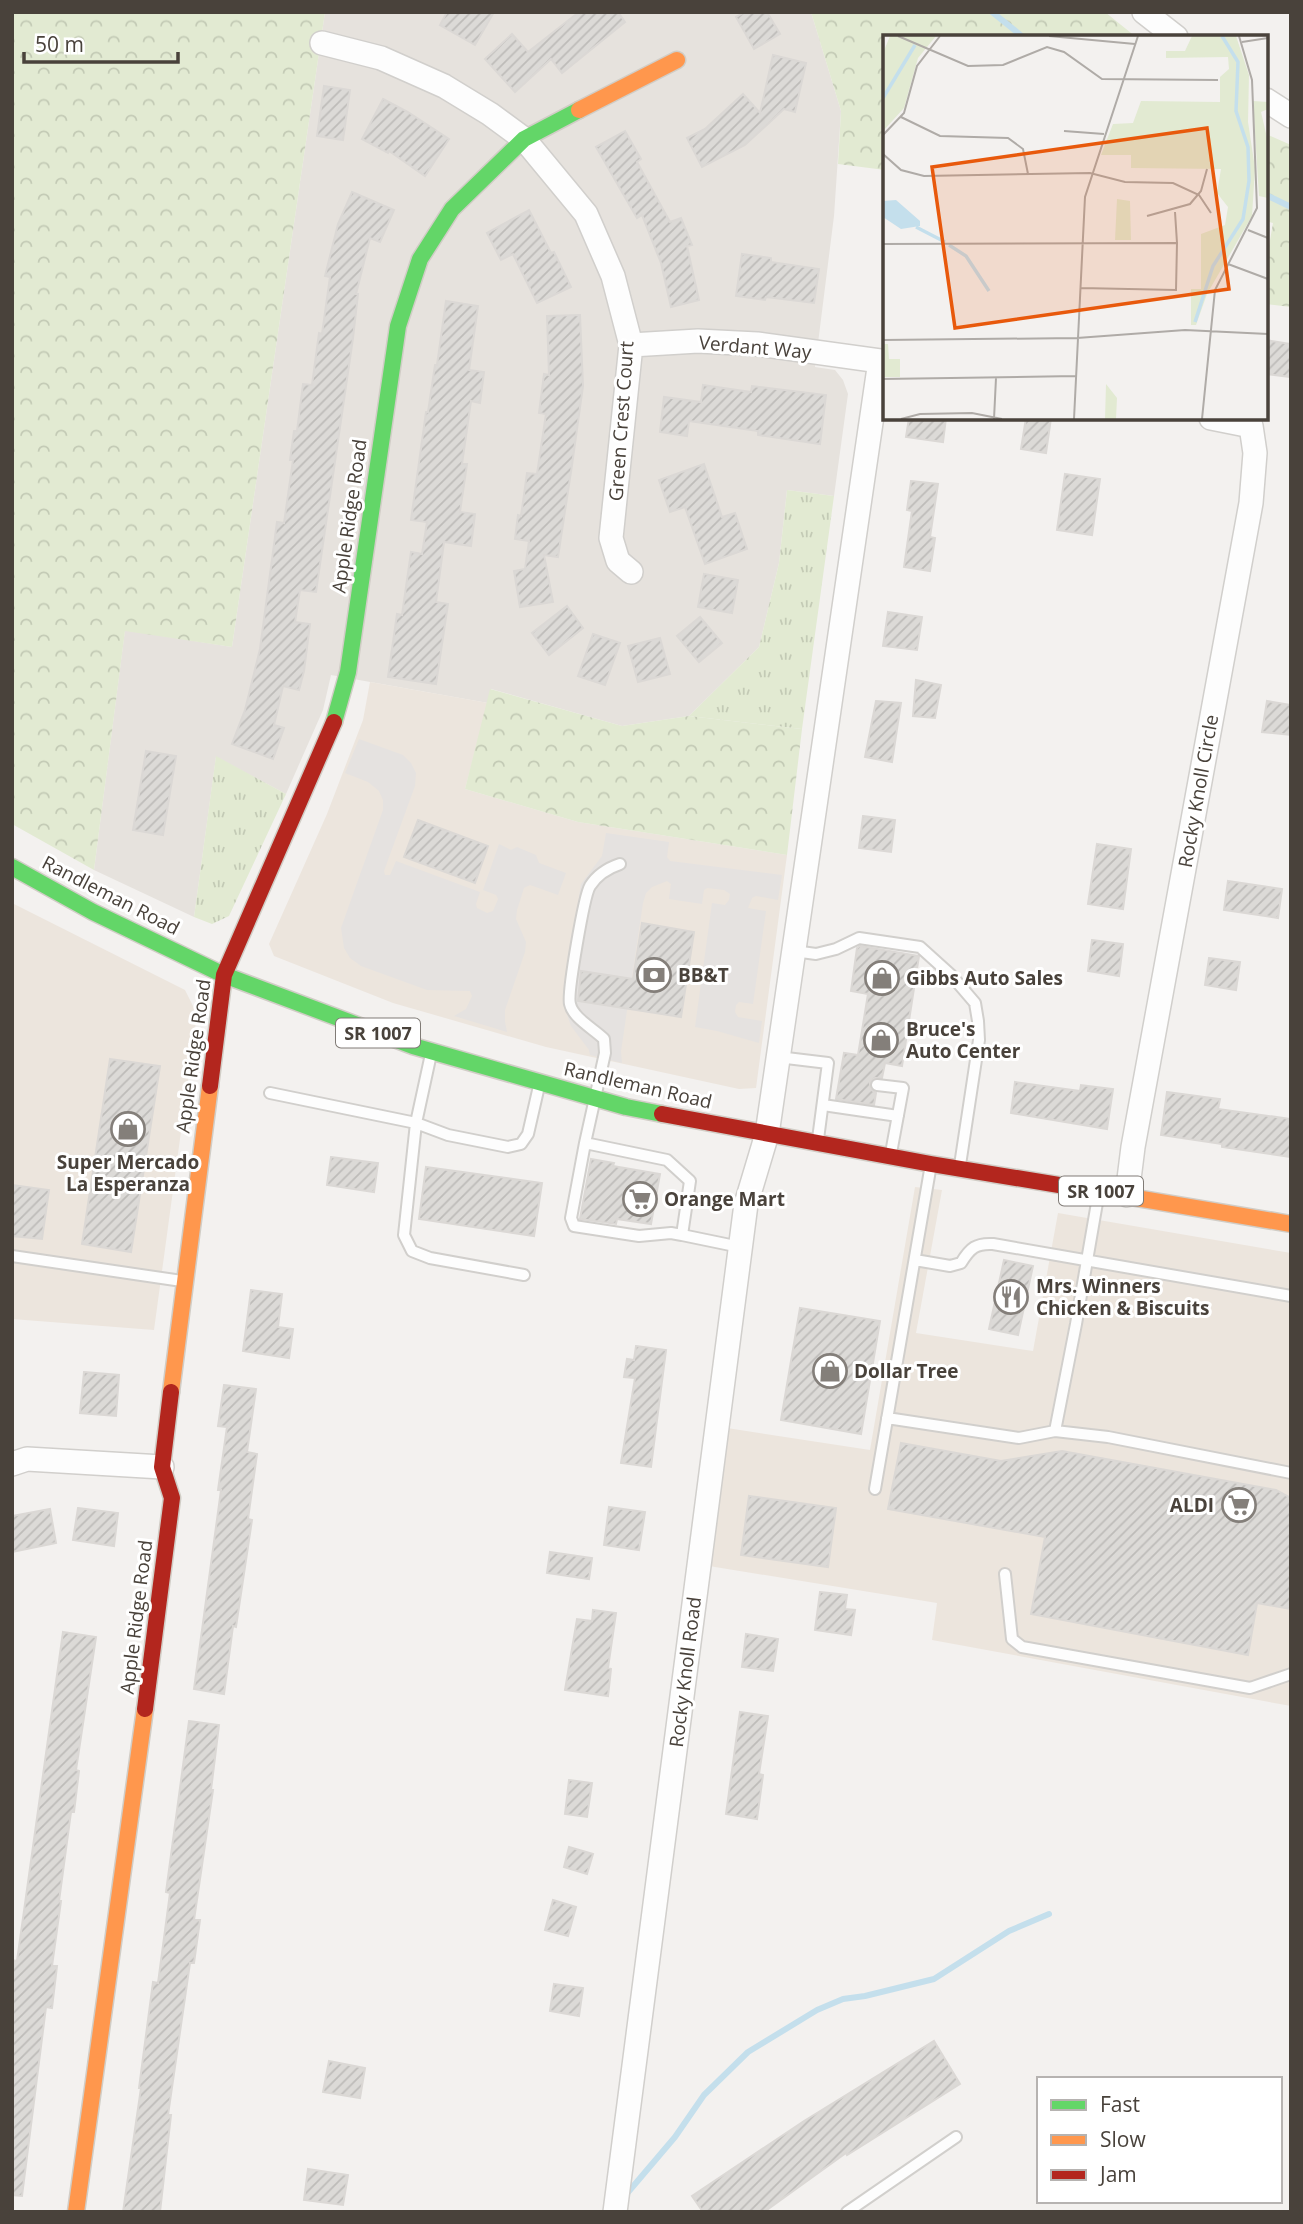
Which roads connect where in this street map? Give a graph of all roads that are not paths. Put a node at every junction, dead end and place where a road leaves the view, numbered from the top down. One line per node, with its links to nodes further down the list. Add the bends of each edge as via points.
1 (1144, 12): 2 (street)
2 (1173, 35)
3 (322, 43): 7 (street, Green Crest Court, via 381,58 444,86)
4 (677, 60): 7 (street, Apple Ridge Road)
5 (1268, 101): 6 (street)
6 (1291, 116)
7 (524, 139): 8 (street, Green Crest Court, via 586,214 612,276); 15 (street, Apple Ridge Road, via 452,209 420,259 398,326 348,672 338,713)
8 (631, 345): 9 (street, Verdant Way, via 757,344); 11 (street, Green Crest Court, via 611,538 618,561)
9 (882, 362): 14 (street)
10 (1221, 420): 34 (street, Rocky Knoll Circle, via 1251,426 1255,453 1251,503)
11 (632, 572)
12 (620, 864): 23 (lane, via 607,868 591,885 570,989 569,1004 576,1015 604,1038)
13 (12, 867): 15 (street, Randleman Road / SR 1007)
14 (794, 951): 17 (street); 32 (lane, via 816,954 859,938 920,947 975,1003 978,1041)
15 (224, 975): 16 (street, Randleman Road / SR 1007); 42 (street, Apple Ridge Road)
16 (432, 1051): 20 (street, Randleman Road / SR 1007); 26 (lane)
17 (778, 1057): 18 (lane, via 828,1063); 27 (street)
18 (826, 1075): 19 (lane); 24 (lane)
19 (840, 1080)
20 (540, 1082): 23 (street, Randleman Road / SR 1007); 26 (lane, via 528,1134 521,1144 509,1147 449,1135)
21 (877, 1085): 25 (lane, via 903,1088)
22 (270, 1093): 26 (lane)
23 (596, 1098): 27 (street, Randleman Road / SR 1007); 28 (lane)
24 (822, 1105): 25 (lane); 29 (lane)
25 (898, 1116): 30 (lane)
26 (416, 1123): 41 (lane, via 404,1235 412,1251)
27 (767, 1134): 29 (street, Randleman Road / SR 1007); 37 (street, Rocky Knoll Road, via 746,1204)
28 (584, 1143): 36 (lane, via 667,1160 684,1174 690,1181); 36 (lane, via 571,1219 574,1226 639,1236)
29 (818, 1143): 30 (street, Randleman Road / SR 1007)
30 (890, 1156): 31 (street, Randleman Road / SR 1007)
31 (931, 1164): 32 (street, Randleman Road / SR 1007); 39 (lane)
32 (960, 1168): 33 (street, Randleman Road / SR 1007)
33 (1099, 1191): 34 (street, Randleman Road / SR 1007); 40 (lane)
34 (1127, 1195): 35 (street, Randleman Road / SR 1007)
35 (1291, 1224)
36 (682, 1235): 37 (lane)
37 (740, 1247): 54 (street, Rocky Knoll Road)
38 (12, 1256): 42 (lane)
39 (915, 1260): 40 (lane, via 950,1266 961,1263 979,1244); 44 (lane)
40 (1088, 1260): 43 (lane); 45 (lane)
41 (524, 1275)
42 (185, 1282): 47 (street, Apple Ridge Road)
43 (1291, 1296)
44 (887, 1418): 45 (lane, via 1019,1438); 49 (lane)
45 (1055, 1431): 48 (lane)
46 (12, 1464): 47 (street, via 27,1459)
47 (162, 1467): 53 (street, Apple Ridge Road, via 172,1498)
48 (1291, 1473)
49 (875, 1489)
50 (1005, 1574): 51 (lane, via 1012,1639 1022,1647 1250,1688)
51 (1291, 1674)
52 (956, 2137): 55 (lane)
53 (76, 2212)
54 (615, 2212)
55 (847, 2212)

